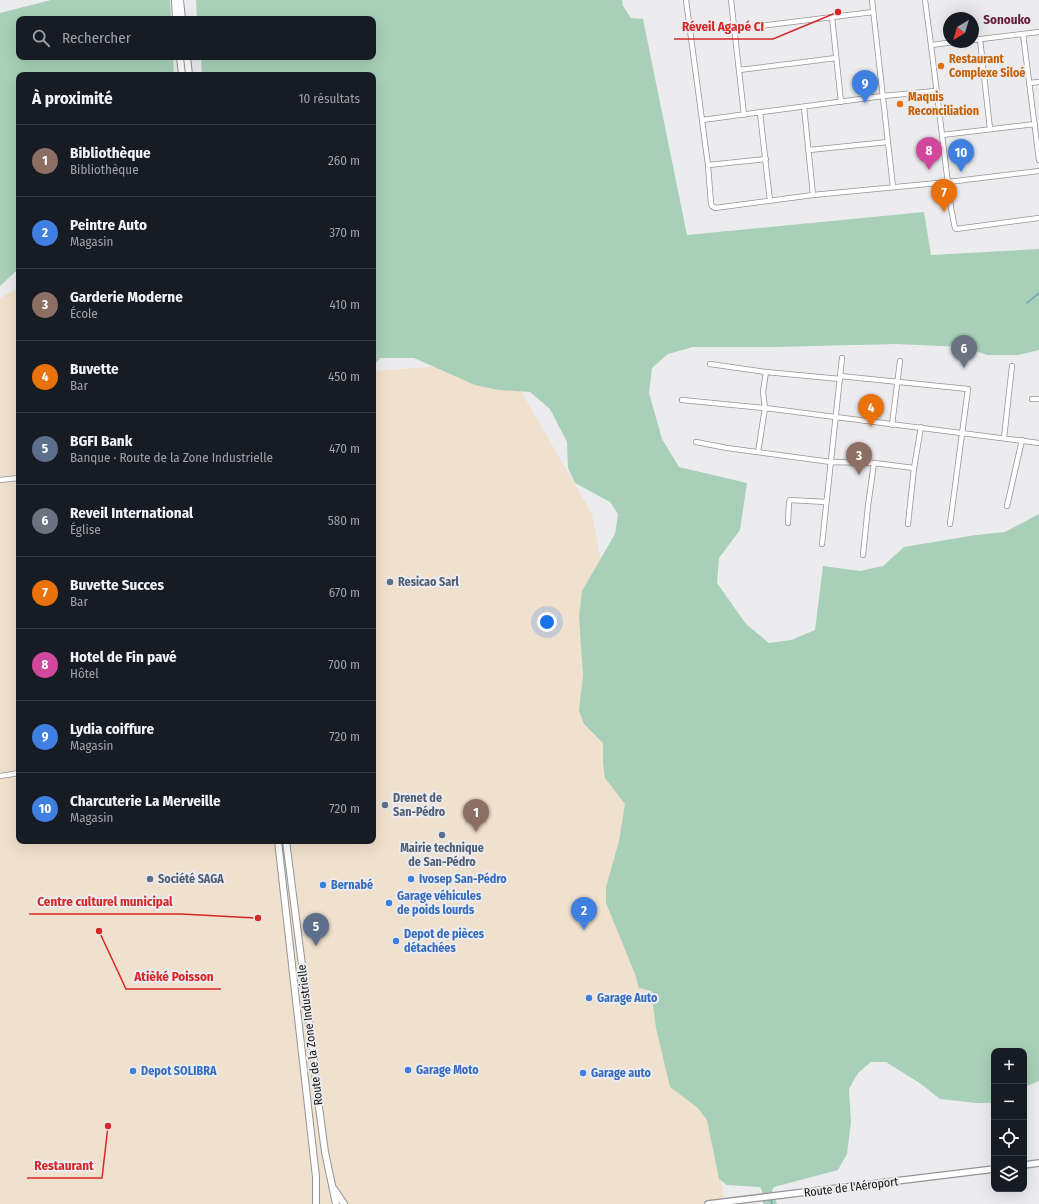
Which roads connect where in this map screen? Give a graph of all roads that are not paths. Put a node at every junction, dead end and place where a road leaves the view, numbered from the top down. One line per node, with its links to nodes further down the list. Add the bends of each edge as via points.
1 (175, 0): 8 (main road)
2 (180, 0): 9 (main road)
3 (686, 0): 31 (street)
4 (731, 0): 11 (street)
5 (872, 0): 7 (street)
6 (925, 0): 16 (street)
7 (874, 12): 10 (street); 26 (street)
8 (176, 16)
9 (182, 16)
10 (832, 17): 11 (street); 17 (street)
11 (734, 29): 20 (street)
12 (1039, 32): 13 (street)
13 (1023, 34): 14 (street); 24 (street)
14 (980, 39): 33 (street)
15 (943, 44): 16 (street)
16 (931, 45): 25 (street)
17 (836, 58): 20 (street); 27 (street)
18 (180, 60): 21 (main road)
19 (187, 60): 22 (main road)
20 (739, 70): 30 (street)
21 (182, 72)
22 (189, 72)
23 (1039, 82): 24 (street)
24 (1029, 84): 32 (street)
25 (936, 91): 26 (street); 34 (street)
26 (883, 96): 27 (street); 35 (street)
27 (841, 102): 28 (street)
28 (804, 107): 29 (street); 36 (street)
29 (760, 113): 30 (street); 37 (street)
30 (744, 115): 31 (street)
31 (702, 120): 39 (street)
32 (1034, 124): 33 (street); 38 (street)
33 (990, 129): 34 (street)
34 (942, 135): 41 (street)
35 (888, 142): 36 (street); 42 (street)
36 (809, 150): 43 (street)
37 (766, 159): 39 (street); 44 (street)
38 (1039, 160)
39 (708, 165): 44 (street, via 711,204 715,208)
40 (1039, 171): 41 (street)
41 (948, 182): 42 (street); 45 (street, via 950,208 956,229)
42 (893, 187): 43 (street)
43 (813, 195): 44 (street)
44 (770, 201)
45 (1039, 218)
46 (842, 358): 51 (street)
47 (900, 361): 52 (street)
48 (710, 364): 50 (street)
49 (1012, 366): 61 (street)
50 (766, 372): 51 (street); 56 (street, via 763,392)
51 (840, 378): 52 (street); 57 (street)
52 (896, 382): 58 (street); 60 (street, via 968,389)
53 (1032, 398): 54 (street)
54 (1039, 399)
55 (682, 400): 56 (street)
56 (765, 408): 57 (street); 65 (street)
57 (836, 417): 58 (street); 66 (street)
58 (892, 425): 59 (street)
59 (921, 428): 60 (street); 68 (street)
60 (962, 433): 61 (street); 75 (street)
61 (1004, 438): 62 (street)
62 (1022, 440): 64 (street); 72 (street)
63 (696, 442): 65 (street)
64 (1039, 443)
65 (758, 452): 66 (street)
66 (831, 462): 67 (street); 71 (street)
67 (874, 463): 68 (street); 77 (street)
68 (914, 468): 74 (street)
69 (16, 478): 70 (street)
70 (0, 480)
71 (826, 502): 73 (street, via 790,500); 76 (street)
72 (1007, 506)
73 (788, 523)
74 (908, 524)
75 (950, 524)
76 (822, 544)
77 (863, 555)
78 (16, 773): 79 (street)
79 (0, 776)
80 (278, 844): 86 (main road, Route de la Zone Industrielle, via 315,1171)
81 (286, 844): 85 (main road, Route de la Zone Industrielle)
82 (1039, 1163): 83 (street)
83 (1027, 1165)
84 (991, 1169): 89 (street, Route de l'Aéroport)
85 (331, 1185): 87 (main road, Route de la Zone Industrielle); 88 (main road)
86 (316, 1204)
87 (336, 1204)
88 (344, 1204)
89 (708, 1204)

